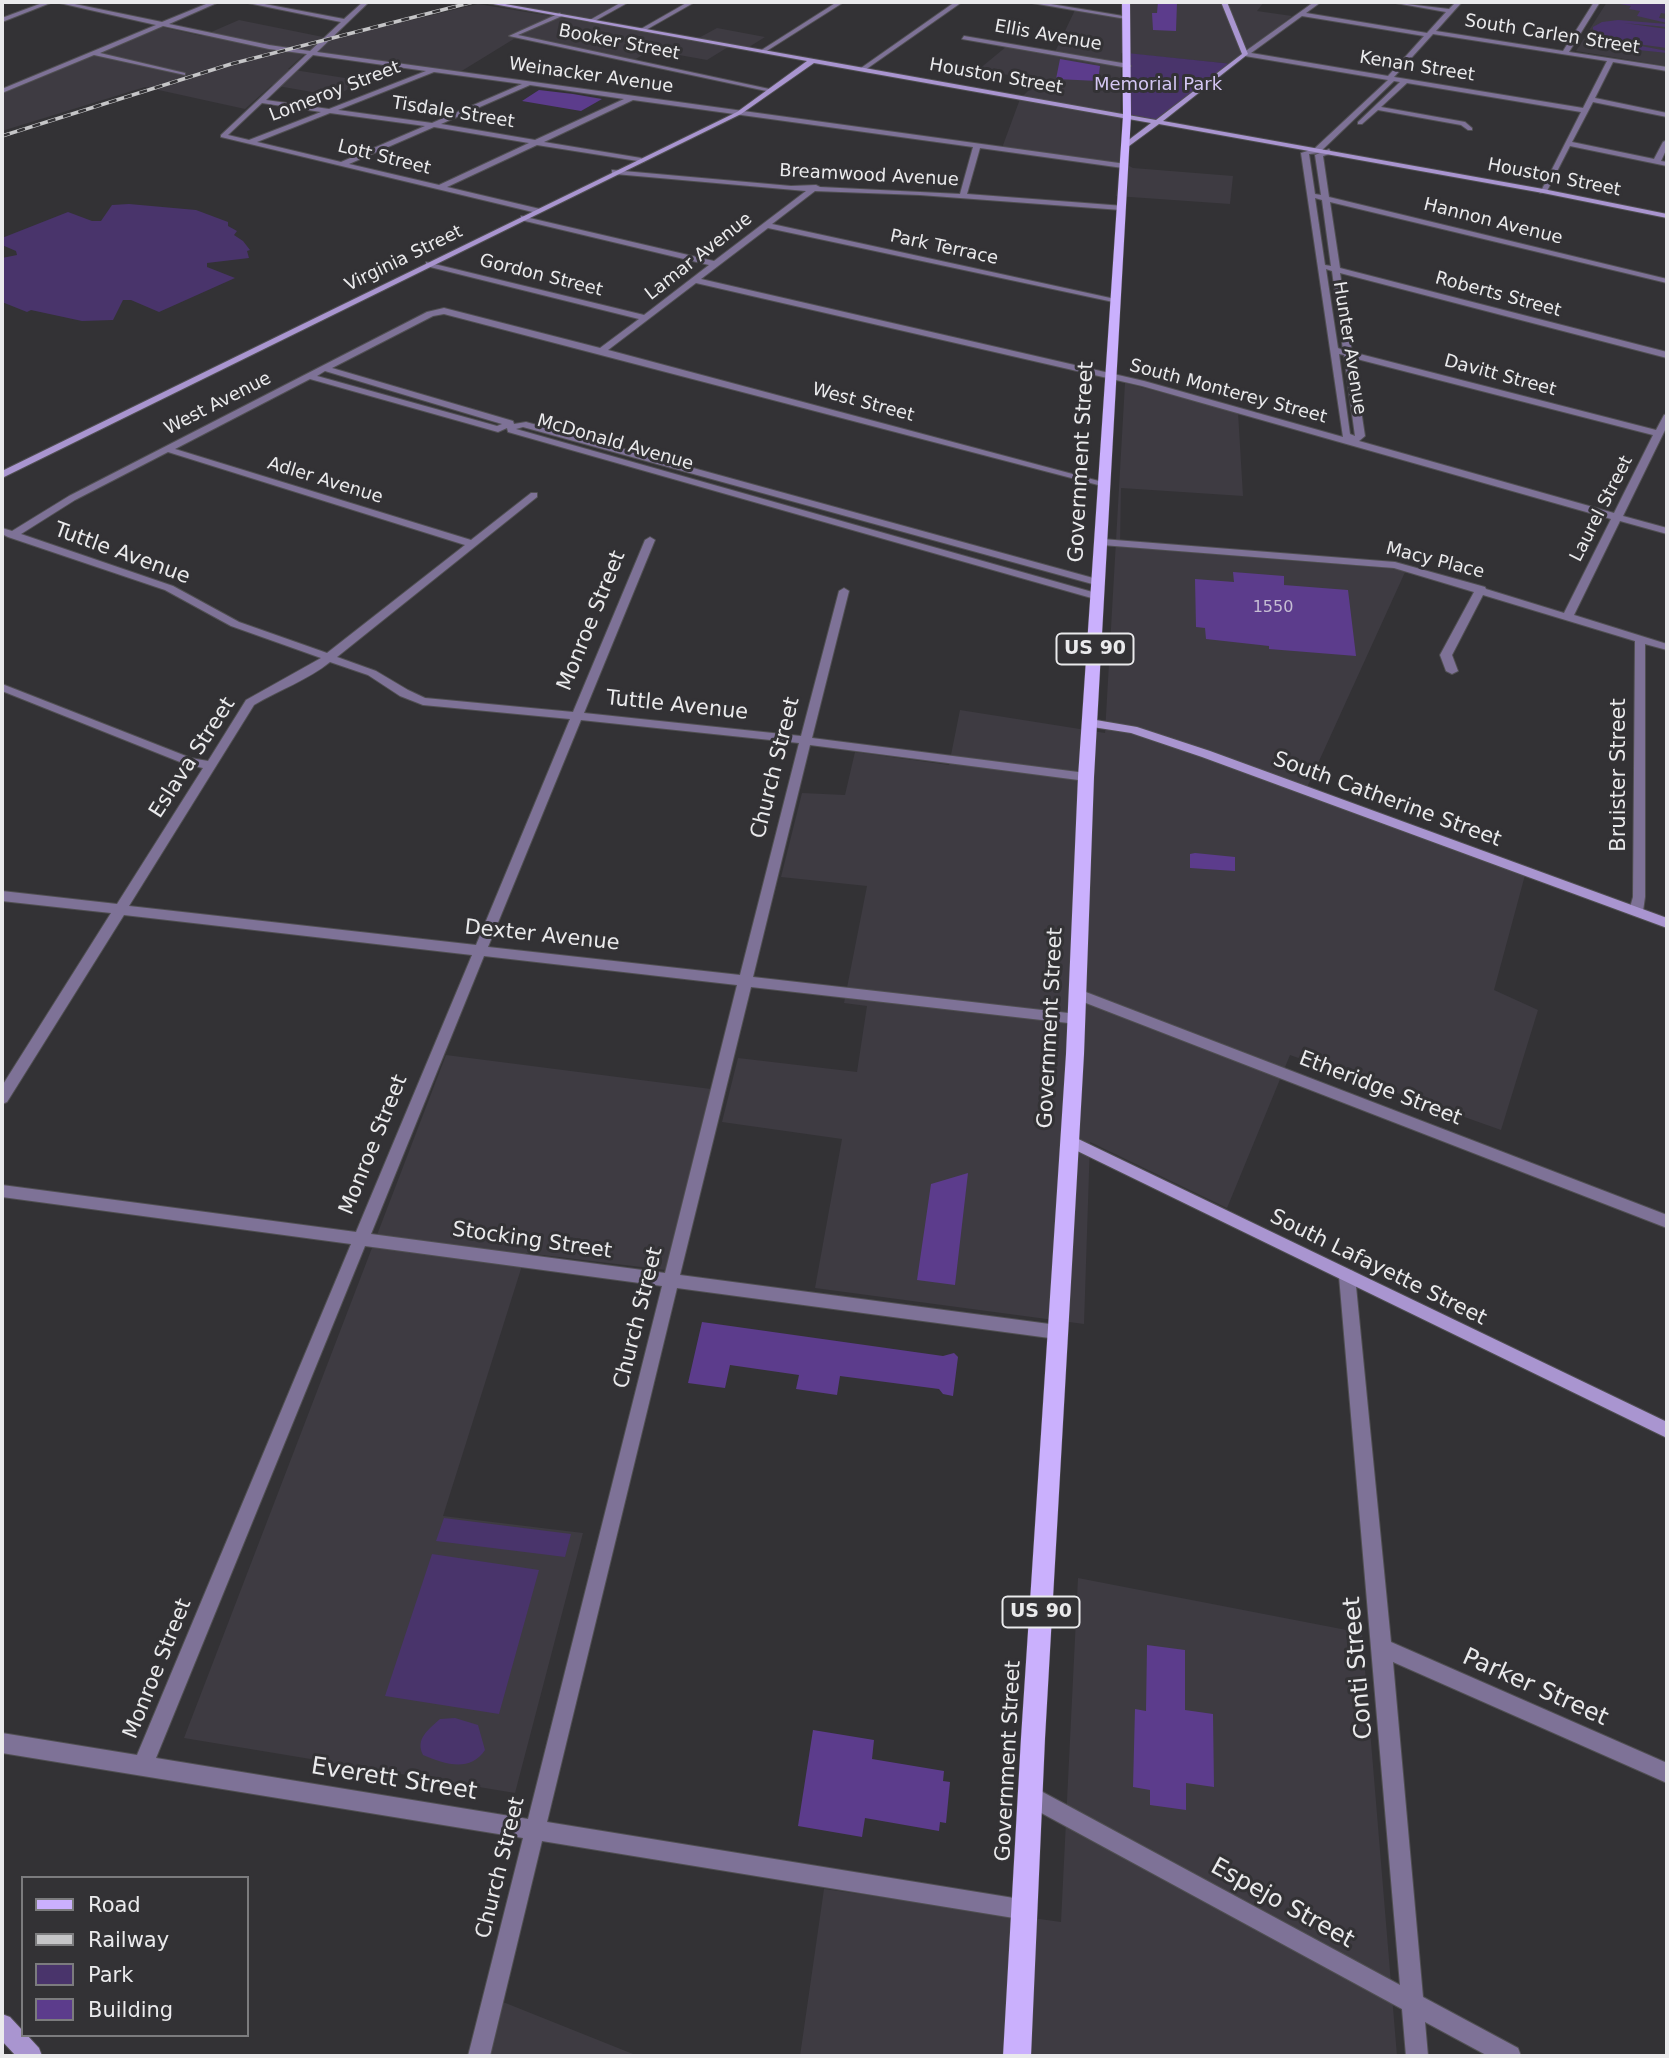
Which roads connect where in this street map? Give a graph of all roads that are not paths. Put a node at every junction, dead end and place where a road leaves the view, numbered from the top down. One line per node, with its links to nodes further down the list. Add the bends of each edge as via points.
1 (50, 2): 25 (street)
2 (58, 2): 28 (street, Weinacker Avenue)
3 (216, 2): 28 (street)
4 (246, 2): 27 (street)
5 (366, 2): 27 (street)
6 (485, 2): 22 (street, Houston Street)
7 (626, 2): 26 (street)
8 (692, 2): 29 (street)
9 (826, 2): 19 (street)
10 (841, 2): 20 (street)
11 (958, 2): 41 (street)
12 (1029, 2): 24 (street)
13 (1126, 2): 24 (main road, Government Street / US 90)
14 (1224, 2): 37 (street)
15 (1318, 2): 23 (street)
16 (1393, 2): 21 (street)
17 (1459, 2): 21 (street)
18 (1597, 2): 36 (street)
19 (815, 8): 20 (street); 32 (street)
20 (828, 10): 33 (street)
21 (1450, 11): 30 (street)
22 (560, 15): 26 (street, Houston Street); 50 (street, Booker Street, via 512,36)
23 (1301, 15): 30 (street, South Carlen Street); 37 (street)
24 (1126, 17): 40 (main road, Government Street / US 90)
25 (2, 20)
26 (591, 20): 29 (street, Houston Street)
27 (344, 21): 35 (street)
28 (162, 24): 34 (street); 35 (street, Weinacker Avenue)
29 (642, 30): 32 (street, Houston Street)
30 (1430, 33): 36 (street, South Carlen Street); 45 (street)
31 (964, 38): 40 (street, Ellis Avenue)
32 (750, 49): 33 (street, Houston Street)
33 (763, 51): 38 (street, Houston Street)
34 (94, 53): 44 (street); 49 (street)
35 (311, 53): 43 (street, Weinacker Avenue); 54 (street)
36 (1565, 53): 39 (street, South Carlen Street)
37 (1245, 54): 45 (street, Kenan Street); 61 (street)
38 (813, 60): 41 (street, Houston Street); 50 (street, Virginia Street)
39 (1611, 60): 42 (street, South Carlen Street); 53 (street)
40 (1128, 66): 60 (main road, Government Street / US 90)
41 (863, 69): 60 (street, Houston Street)
42 (1667, 69)
43 (432, 70): 48 (street, Weinacker Avenue); 57 (street, Lomeroy Street)
44 (183, 74)
45 (1391, 78): 46 (street, Kenan Street); 72 (street)
46 (1405, 81): 55 (street); 56 (street, Kenan Street)
47 (2, 82): 49 (street)
48 (528, 84): 52 (street, Weinacker Avenue); 62 (street)
49 (15, 85): 51 (street)
50 (771, 90): 58 (street, Virginia Street)
51 (2, 91)
52 (631, 98): 58 (street, Weinacker Avenue); 67 (street)
53 (1590, 99): 56 (street); 59 (street)
54 (260, 101): 57 (street, Tisdale Street); 66 (street, Lott Street, via 223,136)
55 (1377, 108): 63 (street, via 1463,122); 64 (street)
56 (1584, 110): 69 (street)
57 (329, 111): 62 (street, Tisdale Street); 66 (street, Lomeroy Street)
58 (739, 113): 70 (street, Weinacker Avenue); 74 (street, Virginia Street)
59 (1667, 115)
60 (1128, 116): 61 (street, Houston Street); 71 (main road, Government Street / US 90)
61 (1157, 122): 71 (street); 72 (street, Houston Street)
62 (432, 125): 67 (street, Tisdale Street); 76 (street)
63 (1470, 129)
64 (1350, 133)
65 (1340, 141): 73 (street)
66 (250, 142): 76 (street, Lott Street)
67 (537, 142): 74 (street, Tisdale Street); 81 (street)
68 (1667, 142): 75 (street)
69 (1567, 143): 75 (street); 82 (street)
70 (977, 146): 78 (street, Weinacker Avenue); 84 (street)
71 (1125, 147): 78 (main road, Government Street / US 90)
72 (1316, 151): 73 (street, Houston Street); 83 (street, Hunter Avenue, via 1305,153)
73 (1328, 153): 82 (street, Houston Street); 85 (street, Hunter Avenue, via 1319,155)
74 (641, 160): 79 (street, Virginia Street)
75 (1657, 161): 77 (street)
76 (343, 164): 81 (street, Lott Street)
77 (1667, 164)
78 (1123, 166): 86 (main road, Government Street / US 90)
79 (615, 173): 80 (street, Breamwood Avenue); 87 (street, Virginia Street)
80 (816, 187): 84 (street, Breamwood Avenue); 90 (street, Lamar Avenue)
81 (439, 188): 87 (street, Lott Street)
82 (1543, 191): 88 (street, Houston Street)
83 (1311, 195): 85 (street, Hannon Avenue); 93 (street, Hunter Avenue)
84 (963, 196): 86 (street, Breamwood Avenue)
85 (1324, 197): 94 (street, Hunter Avenue); 96 (street, Hannon Avenue)
86 (1121, 208): 97 (main road, Government Street / US 90)
87 (537, 211): 89 (street, Virginia Street)
88 (1667, 216)
89 (524, 218): 91 (street, Virginia Street); 92 (street)
90 (766, 225): 92 (street, Lamar Avenue); 97 (street, Park Terrace)
91 (429, 264): 99 (street, Gordon Street); 111 (street, Virginia Street)
92 (715, 264): 95 (street, Lamar Avenue)
93 (1321, 267): 94 (street, Roberts Street); 100 (street, Hunter Avenue)
94 (1334, 268): 101 (street, Hunter Avenue); 103 (street, Roberts Street)
95 (695, 280): 99 (street, Lamar Avenue); 106 (street, South Monterey Street)
96 (1667, 281)
97 (1115, 301): 106 (main road, Government Street / US 90)
98 (444, 311): 102 (street, West Street); 104 (street, West Avenue)
99 (645, 318): 102 (street, Lamar Avenue)
100 (1332, 350): 101 (street, Davitt Street); 109 (street, Hunter Avenue, via 1346,435)
101 (1347, 352): 108 (street, Davitt Street); 109 (street, Hunter Avenue, via 1360,436)
102 (608, 353): 112 (street, West Street)
103 (1667, 355)
104 (323, 368): 105 (street, West Avenue); 105 (street, McDonald Avenue, via 510,423 498,429)
105 (308, 376): 110 (street, West Avenue)
106 (1111, 377): 109 (street, South Monterey Street); 112 (main road, Government Street / US 90)
107 (1667, 417): 108 (street, Laurel Street)
108 (1659, 434): 114 (street, Laurel Street)
109 (1353, 441): 114 (street, South Monterey Street)
110 (167, 449): 116 (street, West Avenue); 119 (street, Adler Avenue)
111 (2, 475)
112 (1105, 484): 118 (main road, Government Street / US 90)
113 (534, 495): 119 (street, Eslava Street)
114 (1618, 517): 115 (street, South Monterey Street); 123 (street, Laurel Street)
115 (1667, 531)
116 (7, 533): 126 (street, Tuttle Avenue, via 169,588 235,624)
117 (650, 540): 129 (street, Monroe Street)
118 (1102, 542): 120 (street, Macy Place, via 1395,565); 121 (main road, Government Street / US 90)
119 (473, 544): 126 (street, Eslava Street)
120 (1481, 589): 123 (street, Macy Place); 127 (street, via 1446,655)
121 (1100, 590): 121 (street, McDonald Avenue, via 523,424 510,430); 130 (main road, Government Street / US 90)
122 (844, 591): 131 (street, Church Street)
123 (1568, 616): 124 (street, Macy Place)
124 (1640, 638): 125 (street, Macy Place); 136 (street, Bruister Street)
125 (1667, 647)
126 (330, 657): 129 (street, Tuttle Avenue, via 423,701); 132 (street, Eslava Street, via 250,703)
127 (1452, 671)
128 (2, 687): 132 (street, via 189,761)
129 (577, 715): 131 (street, Tuttle Avenue); 138 (street, Monroe Street)
130 (1090, 723): 133 (main road, Government Street / US 90); 136 (street, South Catherine Street, via 1133,730 1194,750)
131 (806, 740): 133 (street, Tuttle Avenue); 139 (street, Church Street)
132 (211, 765): 135 (street, Eslava Street)
133 (1087, 777): 140 (main road, Government Street / US 90)
134 (2, 896): 135 (street, Dexter Avenue)
135 (119, 910): 138 (street, Dexter Avenue); 142 (street, Eslava Street)
136 (1636, 911): 137 (street, South Catherine Street)
137 (1667, 923)
138 (480, 950): 139 (street, Dexter Avenue); 146 (street, Monroe Street)
139 (747, 980): 141 (street, Dexter Avenue); 148 (street, Church Street)
140 (1078, 994): 141 (main road, Government Street / US 90); 145 (street, Etheridge Street)
141 (1077, 1019): 143 (main road, Government Street / US 90)
142 (2, 1098)
143 (1070, 1141): 147 (street, South Lafayette Street); 149 (main road, Government Street / US 90)
144 (2, 1191): 146 (street, Stocking Street)
145 (1667, 1222)
146 (360, 1239): 148 (street, Stocking Street); 153 (street, Monroe Street)
147 (1347, 1276): 150 (street, South Lafayette Street); 151 (street, Conti Street)
148 (673, 1281): 149 (street, Stocking Street); 156 (street, Church Street)
149 (1057, 1332): 155 (main road, Government Street / US 90)
150 (1667, 1430)
151 (1382, 1648): 154 (street, Parker Street); 158 (street, Conti Street)
152 (2, 1743): 153 (street, Everett Street)
153 (142, 1767): 156 (street, Everett Street)
154 (1667, 1773)
155 (1030, 1796): 157 (main road, Government Street / US 90); 158 (street, Espejo Street)
156 (533, 1830): 157 (street, Everett Street); 161 (street, Church Street)
157 (1026, 1910): 162 (main road, Government Street / US 90)
158 (1413, 2005): 163 (street, Conti Street); 164 (street, Espejo Street)
159 (2, 2025): 160 (street)
160 (32, 2056)
161 (479, 2056)
162 (1017, 2056)
163 (1417, 2056)
164 (1510, 2056)

